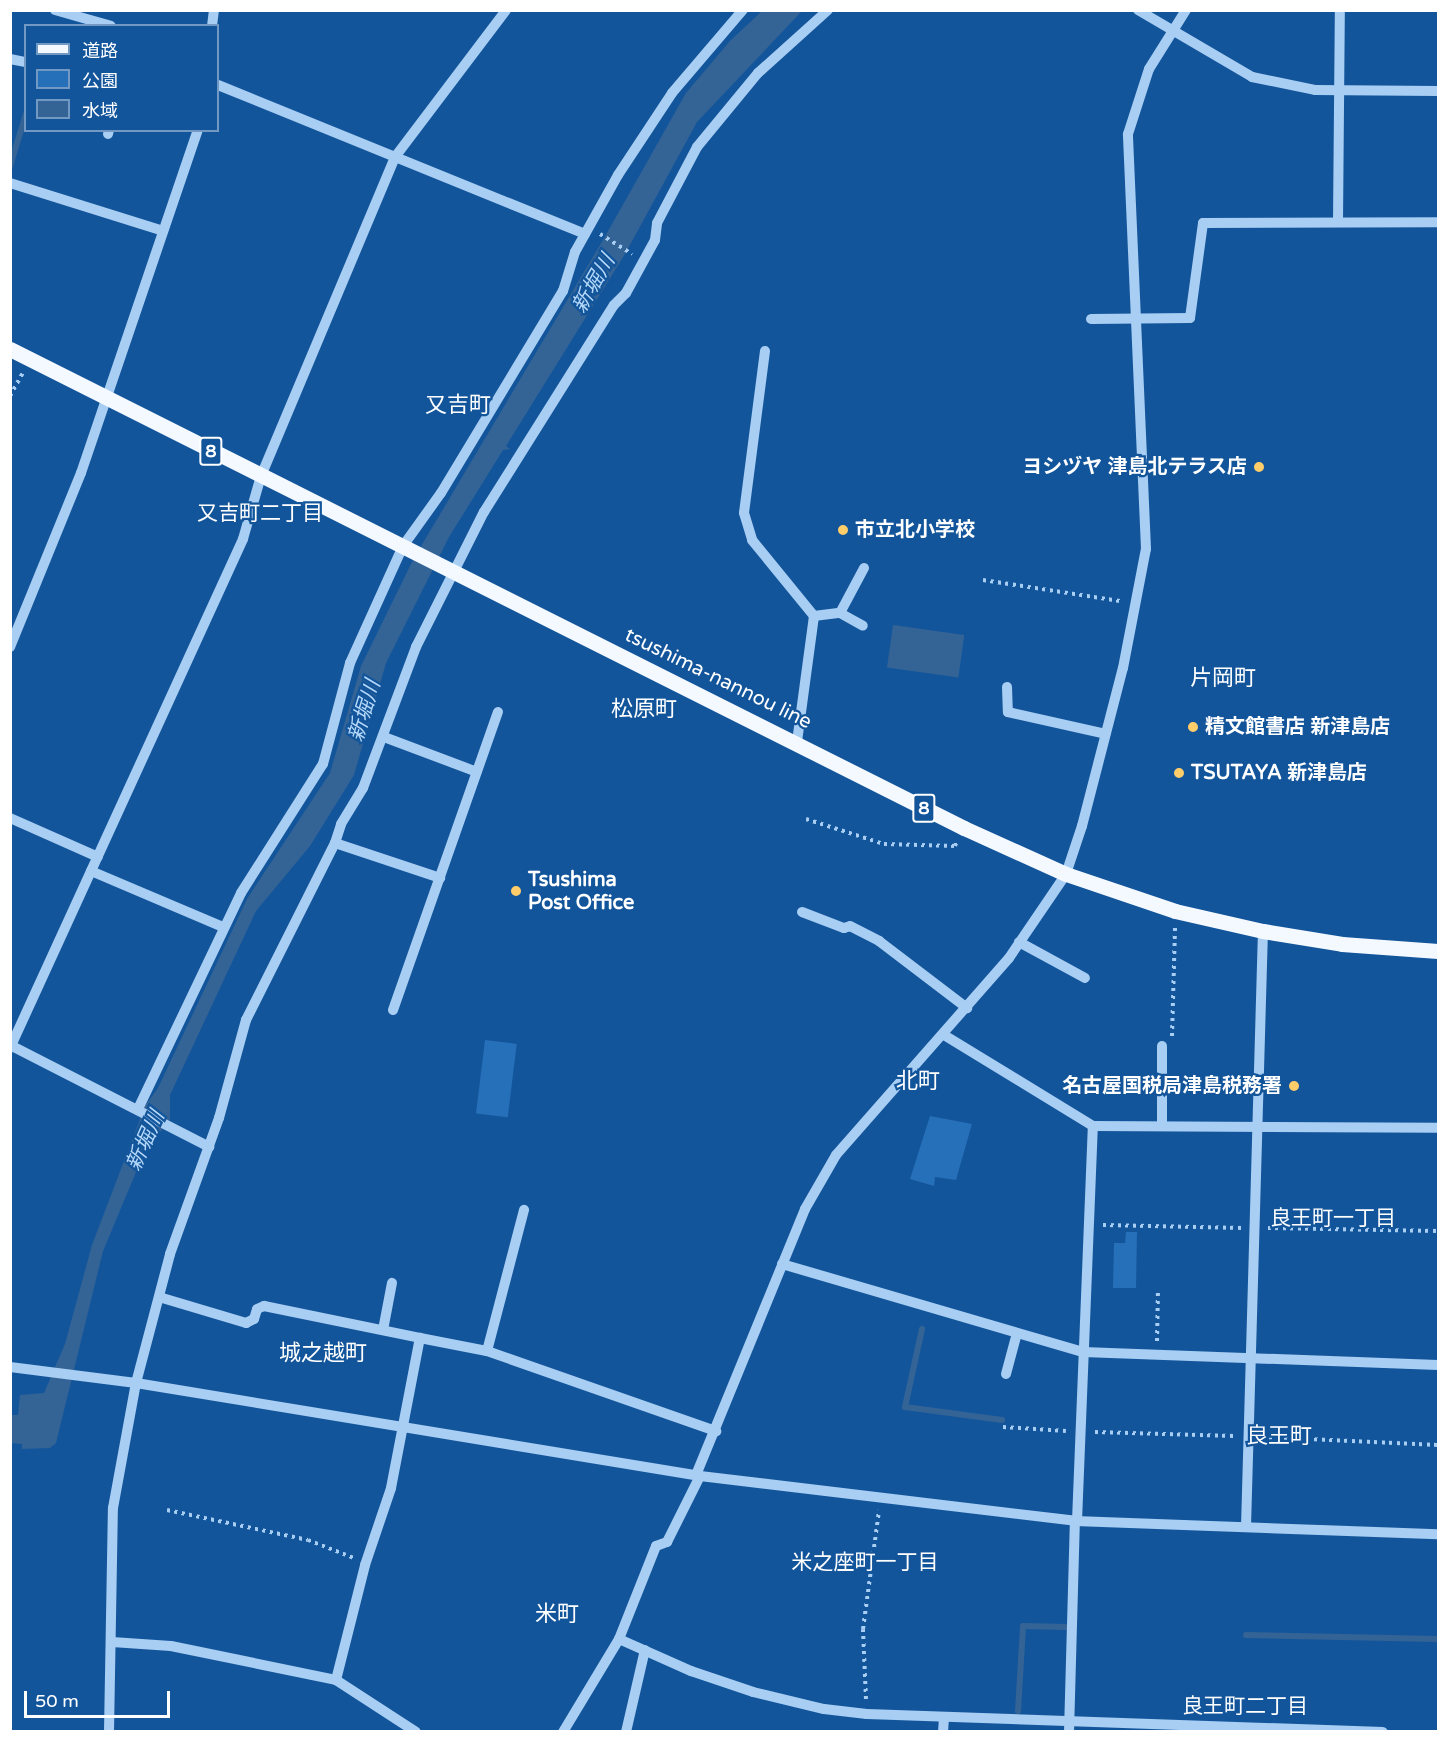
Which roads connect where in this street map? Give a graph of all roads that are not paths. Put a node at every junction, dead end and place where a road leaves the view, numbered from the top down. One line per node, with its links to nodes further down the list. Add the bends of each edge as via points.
1 (55, 10): 8 (street)
2 (506, 10): 14 (street)
3 (742, 10): 19 (street, via 672,93)
4 (828, 10): 28 (street, via 758,74 697,147 626,293 614,304)
5 (1138, 10): 9 (street)
6 (1186, 10): 9 (street)
7 (1340, 10): 11 (street)
8 (104, 24)
9 (1172, 32): 11 (street, via 1252,77 1289,87); 20 (street, via 1149,69 1128,134)
10 (219, 85): 14 (street)
11 (1337, 91): 12 (street); 16 (street)
12 (1438, 91)
13 (197, 132): 18 (street)
14 (395, 157): 19 (street); 25 (street)
15 (10, 183): 18 (street)
16 (1338, 222): 17 (street); 20 (street, via 1203,223 1190,318)
17 (1438, 222)
18 (163, 231): 24 (street)
19 (585, 234): 26 (street, via 563,291)
20 (1137, 319): 21 (street); 35 (street, via 1146,549 1138,604)
21 (1091, 320)
22 (10, 349): 24 (main road, tsushima-nannou line / 8)
23 (765, 351): 30 (street, via 744,513 752,540)
24 (107, 399): 25 (main road, tsushima-nannou line / 8); 32 (street)
25 (261, 476): 26 (main road, tsushima-nannou line / 8); 41 (street, via 243,539)
26 (408, 549): 28 (main road, tsushima-nannou line / 8); 46 (street, via 350,663 324,764)
27 (864, 568): 29 (street)
28 (449, 570): 36 (street); 37 (main road, tsushima-nannou line / 8)
29 (840, 613): 30 (street); 31 (street)
30 (814, 616): 37 (street)
31 (863, 626)
32 (11, 644)
33 (1007, 687): 35 (street, via 1008,712)
34 (498, 712): 38 (street)
35 (1107, 734): 43 (street)
36 (384, 737): 38 (street); 40 (street)
37 (797, 742): 43 (main road, tsushima-nannou line / 8, via 964,828)
38 (477, 772): 44 (street)
39 (10, 818): 41 (street)
40 (335, 843): 44 (street); 61 (street, via 246,1020)
41 (98, 857): 42 (street)
42 (92, 871): 46 (street); 54 (street)
43 (1066, 874): 47 (main road, tsushima-nannou line / 8, via 1175,911); 48 (street)
44 (440, 878): 52 (street)
45 (802, 912): 51 (street, via 844,928 850,926 879,940)
46 (223, 927): 56 (street, via 192,1002)
47 (1263, 931): 49 (main road, tsushima-nannou line / 8, via 1342,944); 59 (street)
48 (1019, 942): 50 (street); 51 (street)
49 (1438, 951)
50 (1085, 978)
51 (967, 1008): 53 (street)
52 (393, 1010)
53 (944, 1035): 57 (street); 63 (street, via 836,1155)
54 (11, 1046): 56 (street)
55 (1167, 1047): 58 (street)
56 (138, 1109): 61 (street)
57 (1093, 1126): 58 (street); 70 (street)
58 (1162, 1126): 59 (street)
59 (1257, 1127): 60 (street); 71 (street)
60 (1438, 1128)
61 (209, 1147): 65 (street)
62 (524, 1210): 69 (street)
63 (782, 1264): 67 (street); 77 (street)
64 (392, 1283): 66 (street)
65 (159, 1296): 66 (street, via 246,1323 255,1319 257,1310 264,1306); 75 (street)
66 (383, 1330): 68 (street)
67 (1017, 1333): 70 (street); 74 (street)
68 (420, 1338): 69 (street); 76 (street)
69 (487, 1351): 77 (street)
70 (1083, 1352): 71 (street); 79 (street)
71 (1249, 1359): 72 (street); 80 (street)
72 (1438, 1365)
73 (10, 1367): 75 (street)
74 (1005, 1374)
75 (136, 1383): 76 (street); 83 (street, via 113,1508)
76 (401, 1430): 78 (street); 85 (street, via 391,1488 365,1564)
77 (716, 1431): 78 (street)
78 (698, 1476): 79 (street); 82 (street, via 667,1542 656,1546)
79 (1076, 1521): 80 (street); 87 (street)
80 (1246, 1527): 81 (street)
81 (1438, 1534)
82 (619, 1639): 84 (street); 91 (street)
83 (112, 1642): 85 (street, via 171,1646); 89 (street)
84 (645, 1650): 86 (street, via 753,1692 867,1714); 92 (street)
85 (336, 1680): 90 (street)
86 (944, 1717): 87 (street); 93 (street)
87 (1069, 1726): 88 (street)
88 (1237, 1729): 94 (street)
89 (109, 1731)
90 (416, 1731)
91 (563, 1731)
92 (626, 1731)
93 (943, 1731)
94 (1383, 1731)

